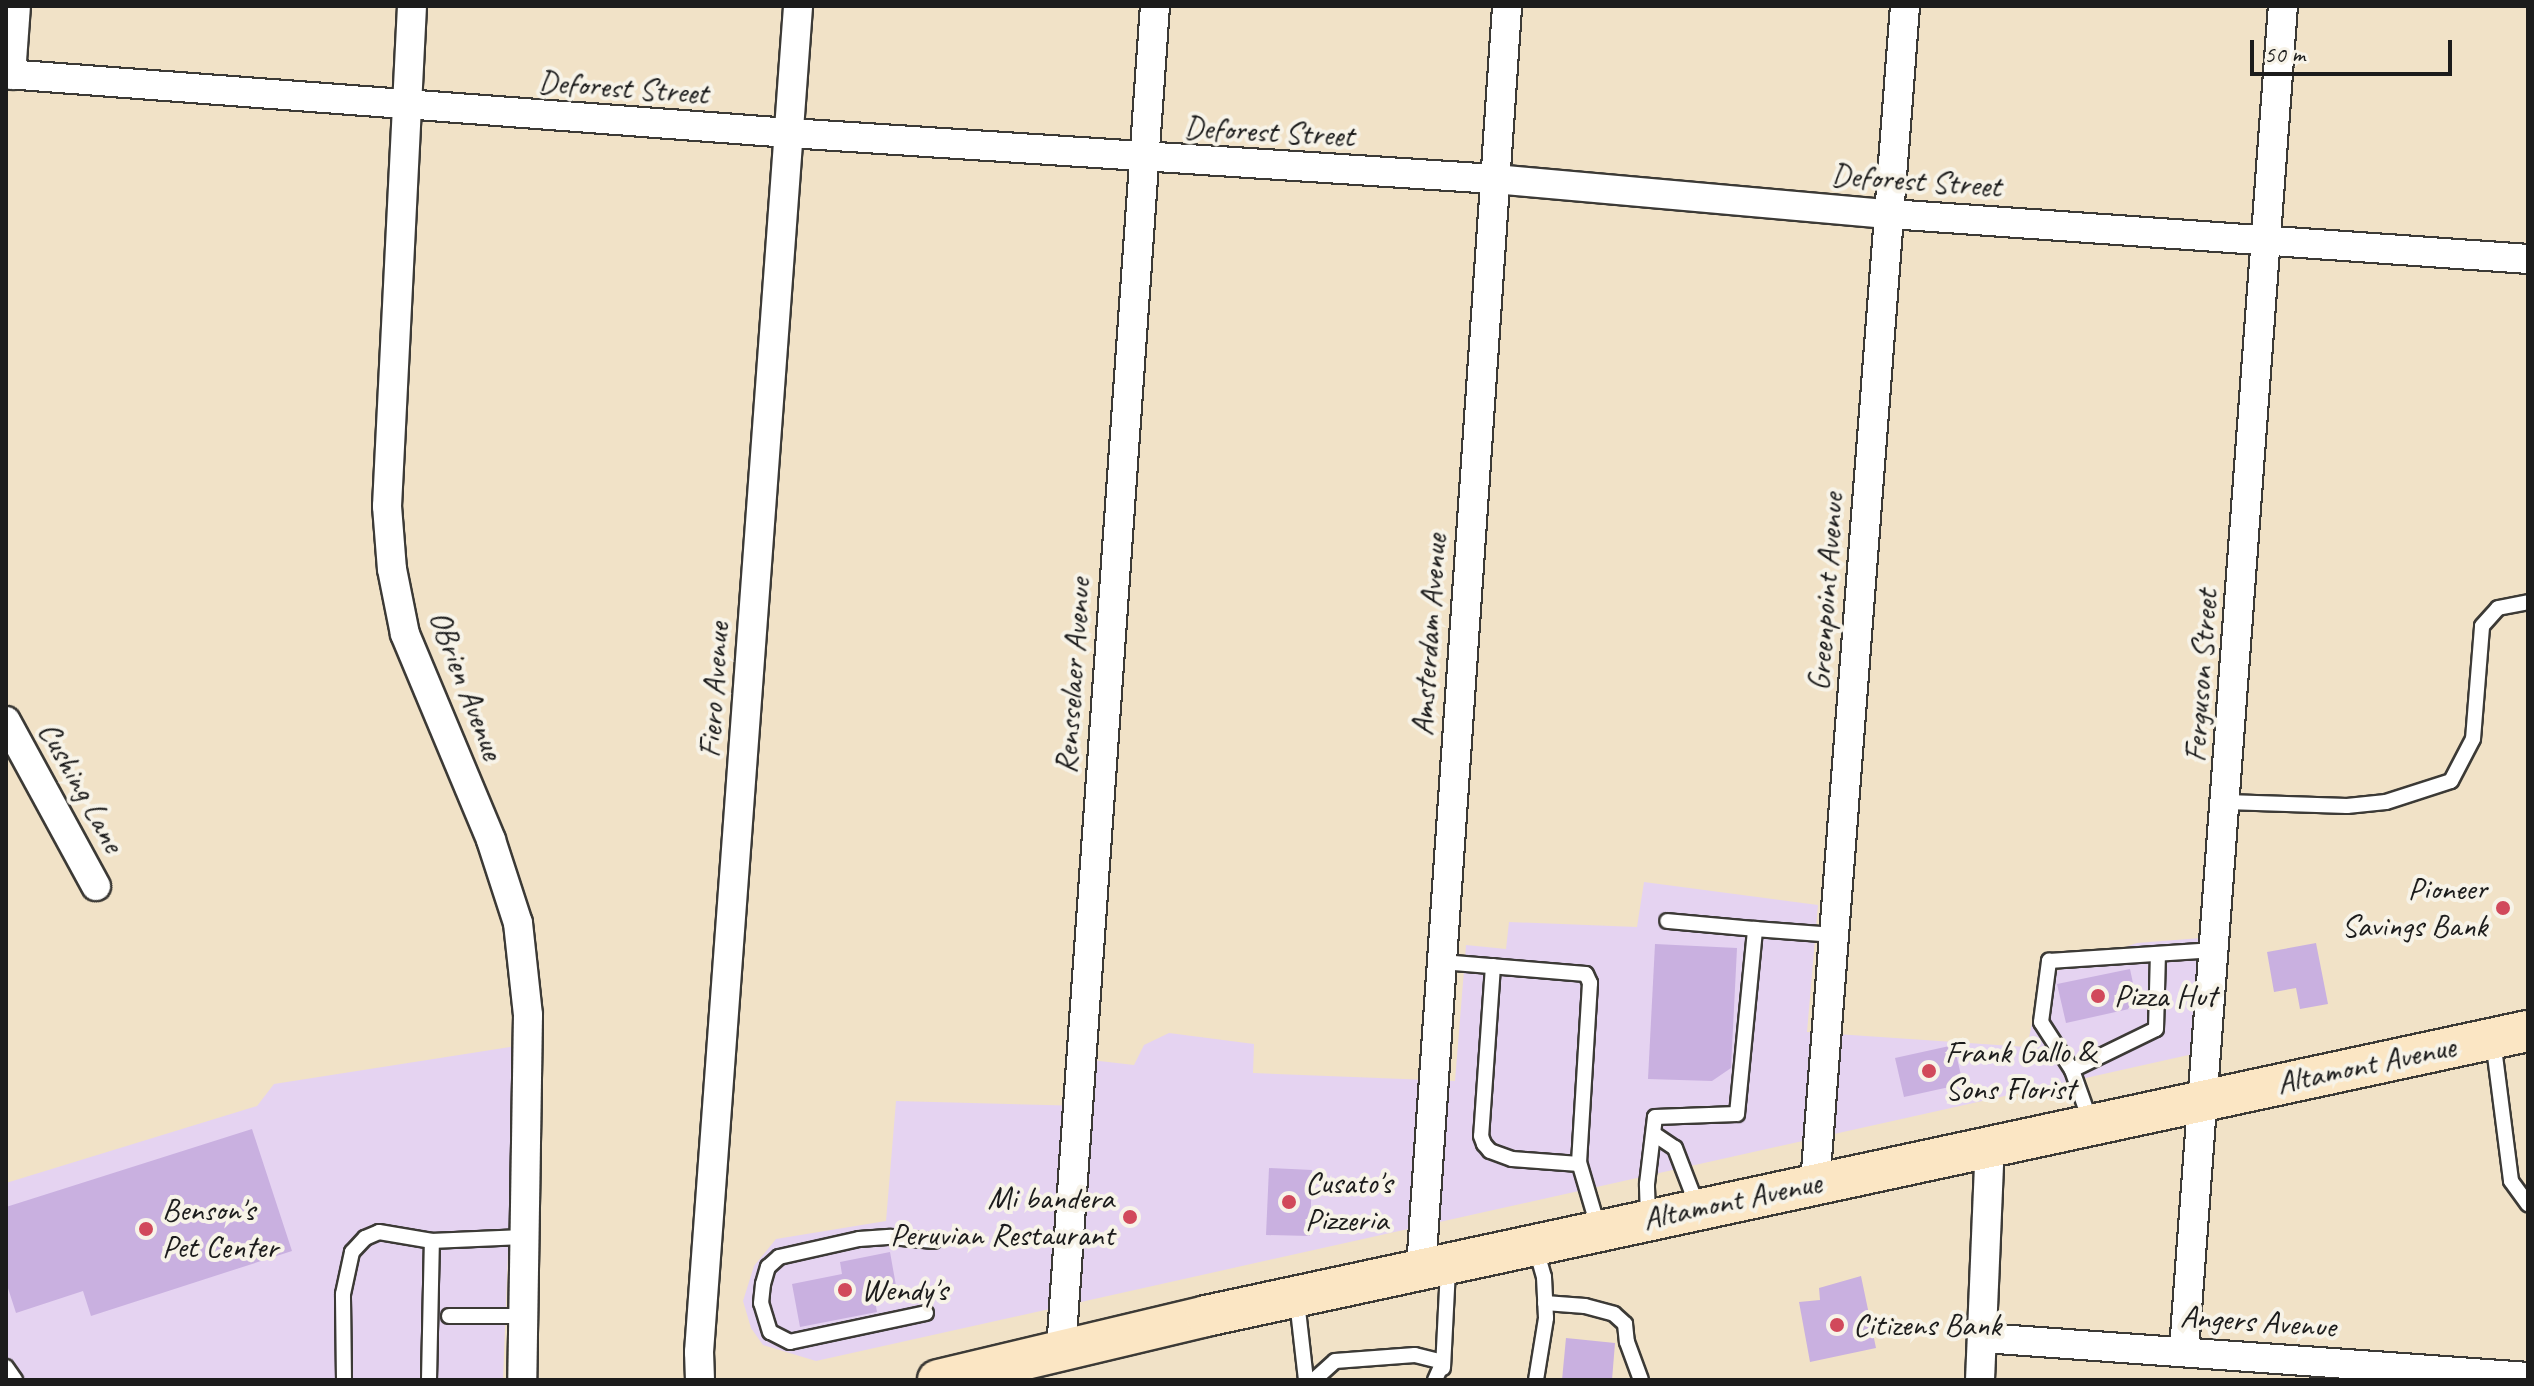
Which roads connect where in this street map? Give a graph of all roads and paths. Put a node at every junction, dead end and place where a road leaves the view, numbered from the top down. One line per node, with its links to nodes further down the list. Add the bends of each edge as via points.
1 (16, 6): 8 (street)
2 (412, 6): 9 (street, OBrien Avenue)
3 (798, 6): 10 (street, Fiero Avenue)
4 (1155, 6): 11 (street, Rensselaer Avenue)
5 (1507, 6): 12 (street, Amsterdam Avenue)
6 (1905, 6): 13 (street, Greenpoint Avenue)
7 (2283, 6): 14 (street, Ferguson Street)
8 (8, 75): 9 (street, Deforest Street)
9 (407, 106): 10 (street, Deforest Street); 39 (street, OBrien Avenue, via 387,506 392,569 405,634 491,840 518,923 528,1015)
10 (789, 133): 11 (street, Deforest Street); 60 (street, Fiero Avenue)
11 (1144, 158): 12 (street, Deforest Street); 50 (street, Rensselaer Avenue)
12 (1494, 179): 13 (street, Deforest Street); 25 (street, Amsterdam Avenue)
13 (1890, 214): 14 (street, Deforest Street); 22 (street, Greenpoint Avenue)
14 (2265, 239): 15 (street, Deforest Street); 18 (street, Ferguson Street)
15 (2528, 259)
16 (2524, 602): 18 (lane, via 2498,608 2482,626 2473,739 2451,781 2359,805)
17 (6, 721): 19 (street, Cushing Lane)
18 (2226, 802): 23 (street, Ferguson Street)
19 (96, 886)
20 (1667, 921): 21 (lane)
21 (1755, 929): 22 (lane); 31 (lane, via 1737,1114 1655,1117)
22 (1834, 935): 34 (street, Greenpoint Avenue)
23 (2216, 950): 24 (lane); 29 (street, Ferguson Street)
24 (2158, 954): 28 (lane, via 2156,1029); 28 (lane, via 2049,961 2041,1022)
25 (1442, 962): 26 (lane); 43 (street, Amsterdam Avenue)
26 (1493, 966): 33 (lane, via 1484,1144 1512,1159); 33 (lane, via 1586,974 1590,983)
27 (2510, 1035): 29 (main road, Altamont Avenue); 35 (lane, via 2511,1181)
28 (2072, 1070): 30 (lane)
29 (2203, 1100): 30 (main road, Altamont Avenue); 51 (street, Ferguson Street)
30 (2091, 1123): 32 (main road, Altamont Avenue)
31 (1654, 1134): 36 (lane, via 1675,1148); 37 (lane, via 1647,1184)
32 (1990, 1145): 34 (main road, Altamont Avenue); 49 (street)
33 (1579, 1164): 38 (lane)
34 (1815, 1184): 36 (main road, Altamont Avenue)
35 (2528, 1204)
36 (1698, 1209): 37 (main road, Altamont Avenue)
37 (1649, 1219): 38 (main road, Altamont Avenue)
38 (1599, 1231): 42 (main road, Altamont Avenue)
39 (522, 1237): 40 (lane); 48 (street, OBrien Avenue)
40 (432, 1241): 57 (lane, via 379,1232 352,1252 343,1294); 58 (lane)
41 (934, 1241): 46 (lane, via 859,1239 779,1257 768,1267 761,1303 770,1332 790,1342)
42 (1535, 1245): 43 (main road, Altamont Avenue); 45 (lane)
43 (1435, 1266): 44 (main road, Altamont Avenue); 52 (lane)
44 (1296, 1296): 50 (main road, Altamont Avenue); 62 (lane)
45 (1545, 1303): 54 (lane, via 1614,1314 1625,1324); 66 (lane)
46 (926, 1313)
47 (449, 1316): 48 (lane)
48 (523, 1316): 59 (street, OBrien Avenue)
49 (1983, 1338): 51 (street, Angers Avenue); 67 (street)
50 (1061, 1350): 61 (main road, Altamont Avenue)
51 (2184, 1350): 55 (street, Angers Avenue)
52 (1443, 1362): 63 (lane, via 1415,1355 1335,1361); 64 (lane); 65 (lane)
53 (6, 1367): 56 (lane)
54 (1637, 1375)
55 (2528, 1377)
56 (15, 1380)
57 (344, 1380)
58 (429, 1380)
59 (522, 1380)
60 (700, 1380)
61 (938, 1380)
62 (1306, 1380)
63 (1314, 1380)
64 (1435, 1380)
65 (1441, 1380)
66 (1536, 1380)
67 (1980, 1380)

